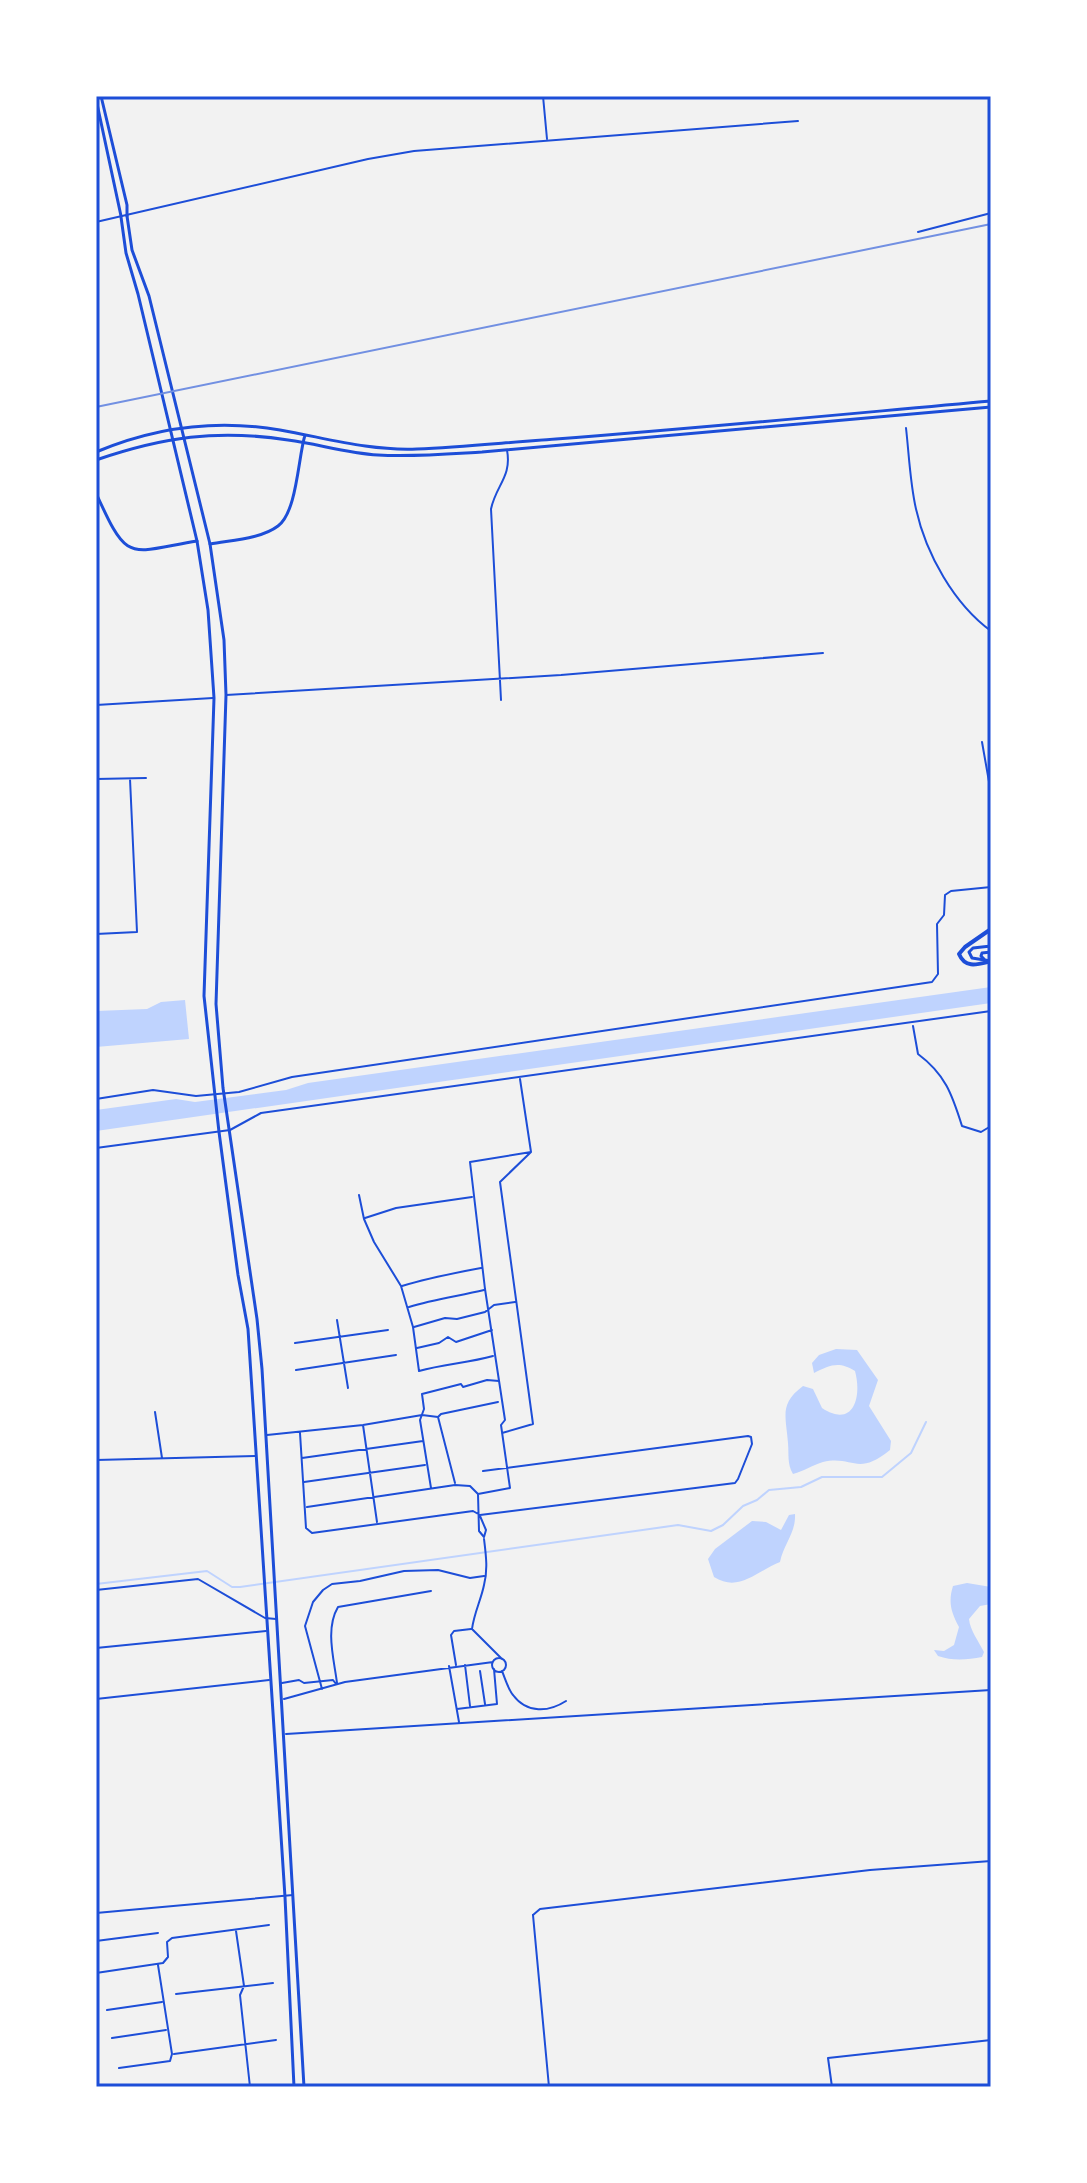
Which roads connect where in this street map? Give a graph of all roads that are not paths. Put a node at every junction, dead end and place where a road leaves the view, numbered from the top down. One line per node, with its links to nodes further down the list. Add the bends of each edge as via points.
1 (543, 96): 4 (street)
2 (98, 97): 6 (main road); 7 (main road)
3 (798, 121): 4 (street)
4 (547, 140): 6 (street, via 390,155)
5 (991, 213): 9 (street)
6 (127, 216): 7 (street); 20 (main road)
7 (121, 217): 8 (street); 19 (main road)
8 (96, 222)
9 (918, 232)
10 (991, 401): 13 (main road, via 415,449 357,446)
11 (991, 407): 15 (main road)
12 (906, 428): 21 (street, via 924,533 962,604)
13 (305, 435): 14 (main road); 16 (main road, via 253,426 199,426 155,431)
14 (303, 442): 15 (main road, via 378,455); 17 (main road, via 201,434); 20 (main road, via 289,513 281,524)
15 (507, 449): 23 (street, via 508,473 491,509)
16 (96, 452)
17 (96, 460)
18 (96, 493): 19 (main road, via 117,537 131,548 152,551)
19 (197, 541): 25 (main road, via 211,630)
20 (210, 544): 24 (main road)
21 (991, 631)
22 (823, 653): 23 (street)
23 (500, 678): 24 (street); 26 (street)
24 (226, 695): 44 (main road, via 216,1004)
25 (214, 698): 27 (street); 45 (main road, via 204,996)
26 (501, 700)
27 (96, 705)
28 (982, 742): 32 (street)
29 (146, 778): 31 (street)
30 (96, 779): 31 (street)
31 (130, 779): 35 (street, via 137,932)
32 (991, 793)
33 (991, 887): 42 (street, via 945,895 944,915 937,924 938,974 932,982 292,1077 239,1092 196,1096 153,1090)
34 (991, 929): 38 (highway, via 959,954 969,965)
35 (96, 934)
36 (991, 946): 38 (main road, via 969,952 972,958)
37 (991, 952): 38 (main road, via 981,956)
38 (990, 962)
39 (991, 1011): 41 (street)
40 (913, 1026): 43 (street, via 918,1054 946,1083 962,1126 981,1132)
41 (520, 1077): 44 (street, via 261,1113); 47 (street)
42 (96, 1099)
43 (991, 1126)
44 (230, 1130): 45 (street); 77 (main road, via 257,1319)
45 (219, 1132): 46 (street); 80 (main road, via 248,1329)
46 (96, 1148)
47 (531, 1152): 49 (street, via 470,1162); 54 (street, via 500,1182)
48 (359, 1195): 50 (street)
49 (473, 1197): 50 (street, via 396,1208); 51 (street)
50 (364, 1219): 52 (street)
51 (483, 1268): 52 (street); 53 (street)
52 (401, 1286): 55 (street)
53 (485, 1289): 55 (street); 56 (street)
54 (516, 1301): 56 (street); 76 (street, via 533,1424)
55 (408, 1307): 58 (street)
56 (489, 1308): 58 (street); 60 (street)
57 (337, 1320): 61 (street)
58 (413, 1327): 63 (street)
59 (388, 1330): 61 (street)
60 (492, 1330): 63 (street); 65 (street)
61 (340, 1337): 62 (street); 66 (street)
62 (295, 1343)
63 (416, 1348): 65 (street, via 419,1371)
64 (396, 1355): 66 (street)
65 (495, 1356): 68 (street)
66 (344, 1364): 67 (street); 69 (street)
67 (296, 1370)
68 (499, 1381): 72 (street, via 422,1394); 76 (street)
69 (348, 1388)
70 (498, 1402): 73 (street)
71 (155, 1412): 82 (street)
72 (422, 1415): 73 (street); 74 (street); 78 (street)
73 (438, 1417): 89 (street)
74 (363, 1425): 75 (street); 79 (street)
75 (300, 1433): 77 (street); 81 (street)
76 (502, 1433): 85 (street)
77 (266, 1436): 101 (main road)
78 (424, 1440): 79 (street); 84 (street)
79 (366, 1449): 81 (street); 87 (street)
80 (257, 1456): 82 (street); 100 (main road)
81 (302, 1458): 88 (street)
82 (162, 1459): 83 (street)
83 (96, 1460)
84 (426, 1465): 87 (street); 90 (street)
85 (507, 1468): 86 (street); 91 (street, via 510,1488); 94 (street, via 748,1436 752,1444 735,1483)
86 (483, 1471)
87 (370, 1473): 88 (street); 92 (street)
88 (303, 1482): 93 (street)
89 (455, 1485): 90 (street); 91 (street, via 470,1486)
90 (431, 1489): 92 (street)
91 (478, 1494): 94 (street)
92 (373, 1498): 93 (street); 95 (street)
93 (306, 1507): 95 (street, via 306,1528 312,1533)
94 (480, 1515): 95 (street, via 473,1511); 96 (street); 96 (street)
95 (377, 1523)
96 (484, 1537): 97 (street)
97 (484, 1576): 102 (street); 114 (street, via 404,1571 332,1584 317,1595 305,1626)
98 (96, 1590): 100 (street, via 198,1579)
99 (431, 1591): 117 (street, via 338,1607 330,1628)
100 (265, 1618): 101 (street); 103 (main road)
101 (277, 1619): 115 (main road)
102 (472, 1629): 105 (street); 107 (street, via 451,1635)
103 (266, 1631): 104 (street); 113 (main road)
104 (96, 1648)
105 (502, 1659): 106 (street); 112 (street)
106 (493, 1662): 108 (street); 110 (street)
107 (456, 1665): 108 (street); 109 (street)
108 (465, 1665): 125 (street)
109 (449, 1666): 117 (street); 126 (street)
110 (494, 1669): 112 (street); 124 (street, via 497,1704)
111 (480, 1671): 124 (street)
112 (502, 1671): 123 (street, via 512,1695 524,1705 552,1710)
113 (269, 1680): 121 (street); 131 (main road)
114 (321, 1681): 116 (street); 117 (street); 118 (street)
115 (282, 1683): 116 (street); 122 (main road)
116 (304, 1683): 120 (street)
117 (337, 1685): 118 (street)
118 (322, 1689): 120 (street)
119 (991, 1690): 127 (street)
120 (306, 1694): 122 (street)
121 (96, 1699)
122 (283, 1699): 128 (main road)
123 (566, 1701)
124 (485, 1705): 125 (street)
125 (470, 1707): 126 (street)
126 (457, 1709): 127 (street)
127 (459, 1723): 128 (street)
128 (284, 1734): 130 (main road)
129 (991, 1861): 154 (street, via 540,1909 533,1915)
130 (294, 1895): 131 (street); 153 (main road)
131 (285, 1897): 132 (street); 152 (main road)
132 (96, 1913)
133 (269, 1925): 134 (street)
134 (236, 1930): 137 (street, via 170,1938 167,1960); 140 (street)
135 (158, 1933): 136 (street)
136 (96, 1941)
137 (158, 1964): 138 (street); 142 (street)
138 (96, 1973)
139 (273, 1983): 140 (street)
140 (244, 1986): 141 (street); 148 (street, via 240,1995)
141 (176, 1994)
142 (164, 2002): 143 (street); 144 (street)
143 (107, 2010)
144 (168, 2030): 145 (street); 149 (street)
145 (112, 2038)
146 (276, 2040): 148 (street)
147 (991, 2040): 155 (street, via 828,2058)
148 (246, 2044): 149 (street); 151 (street)
149 (172, 2054): 150 (street, via 170,2061)
150 (119, 2068)
151 (250, 2087)
152 (294, 2087)
153 (304, 2087)
154 (549, 2087)
155 (832, 2087)

